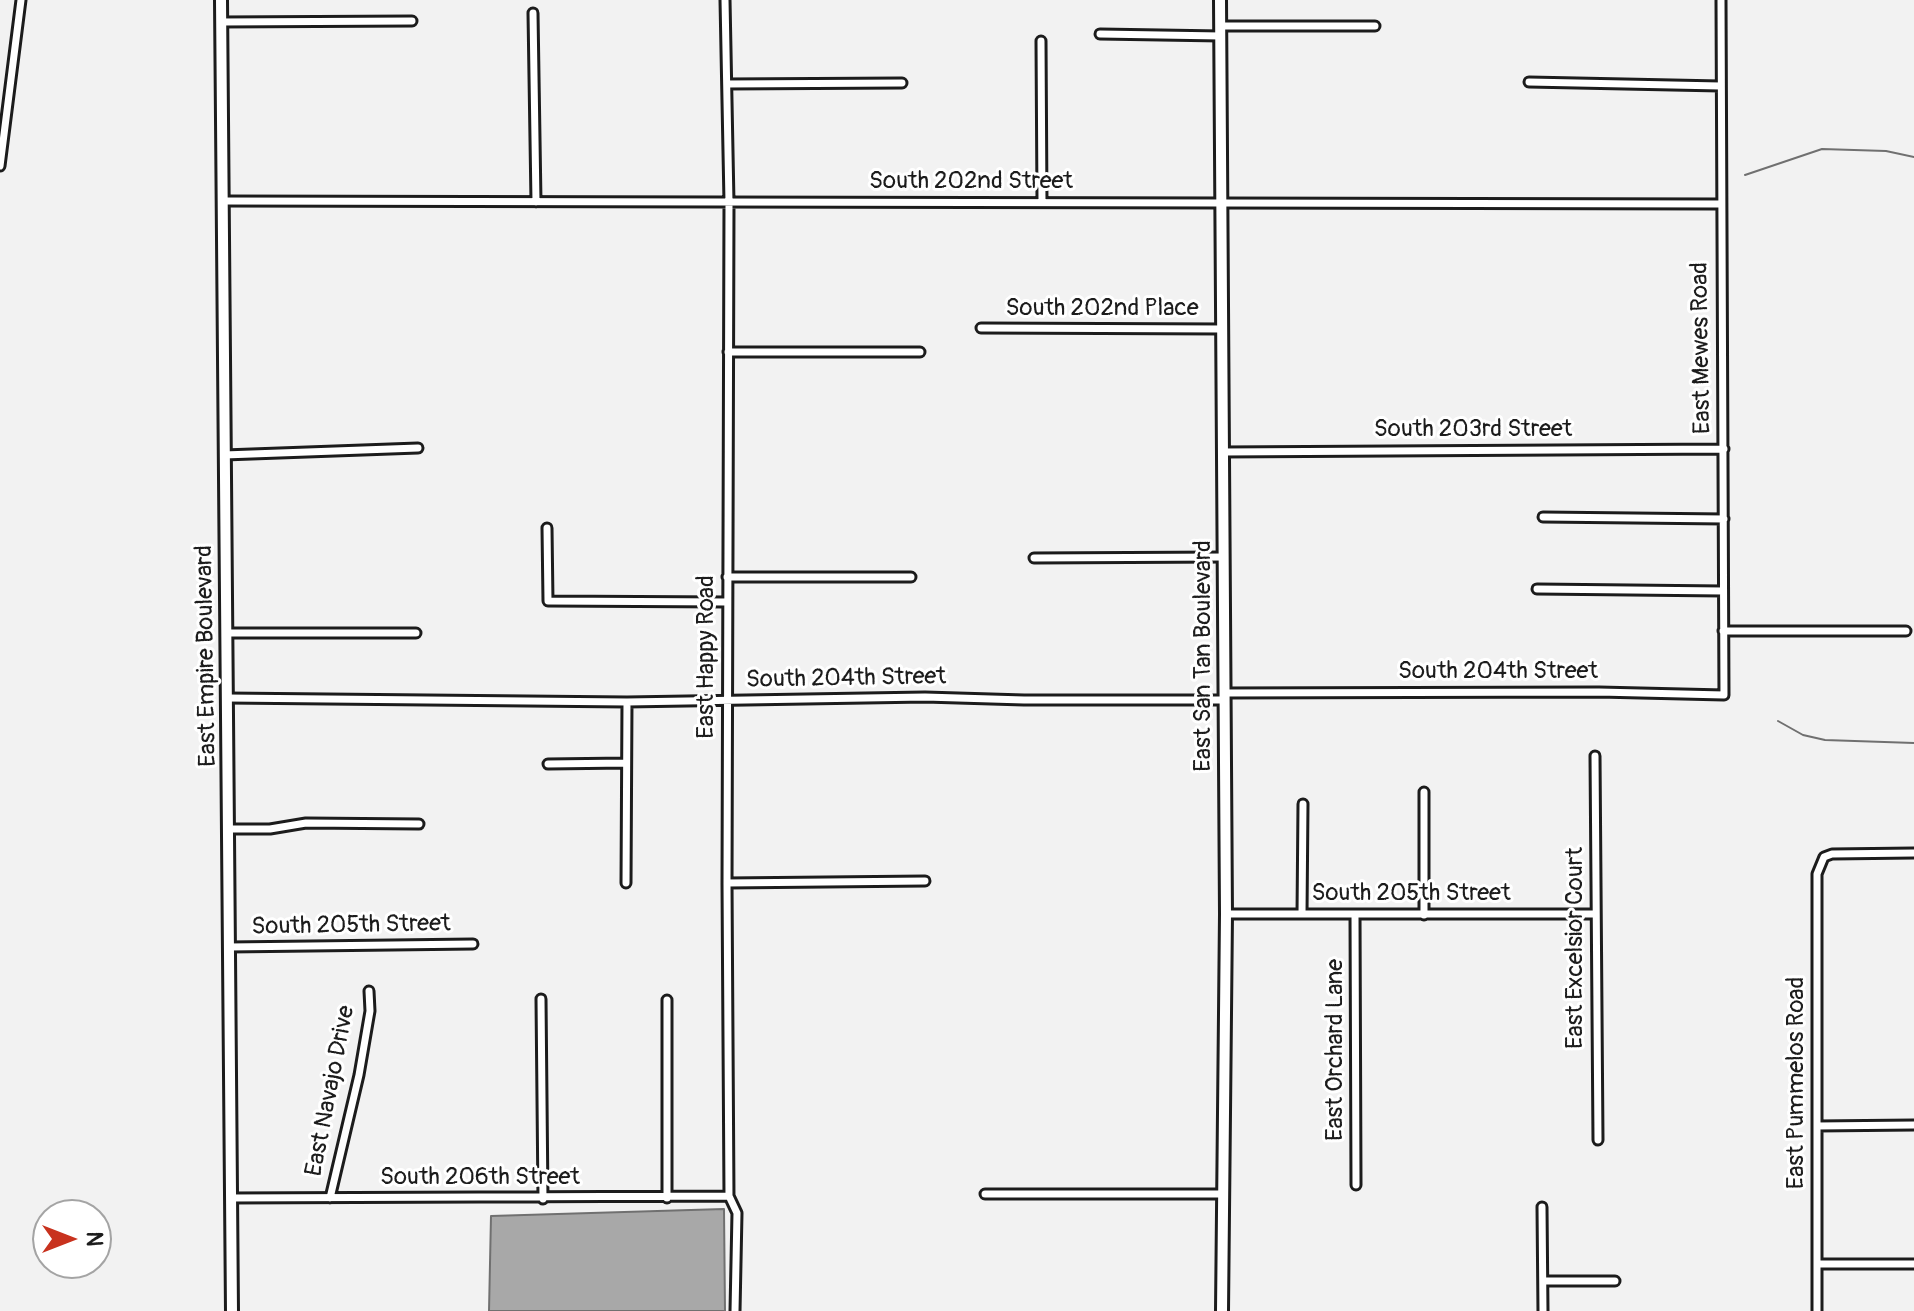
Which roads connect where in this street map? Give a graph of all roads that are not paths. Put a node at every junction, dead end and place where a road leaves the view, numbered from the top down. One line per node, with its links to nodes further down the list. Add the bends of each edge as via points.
1 (21, 0): 17 (street)
2 (221, 0): 8 (main road, East Empire Boulevard)
3 (725, 0): 15 (street, East Happy Road)
4 (1220, 0): 10 (main road, East San Tan Boulevard)
5 (1721, 0): 16 (street, East Mewes Road)
6 (533, 13): 19 (street)
7 (412, 21): 8 (street)
8 (221, 22): 18 (main road, East Empire Boulevard)
9 (1375, 26): 10 (street)
10 (1221, 31): 11 (street); 23 (main road, East San Tan Boulevard)
11 (1100, 34)
12 (1041, 41): 21 (street)
13 (1529, 82): 16 (street)
14 (902, 83): 15 (street)
15 (727, 84): 20 (street, East Happy Road)
16 (1720, 86): 22 (street, East Mewes Road)
17 (0, 166)
18 (222, 201): 19 (street, South 202nd Street); 31 (main road, East Empire Boulevard)
19 (536, 202): 20 (street, South 202nd Street)
20 (729, 202): 21 (street, South 202nd Street); 26 (street, East Happy Road)
21 (1042, 202): 23 (street, South 202nd Street)
22 (1720, 204): 23 (street, South 202nd Street); 29 (street, East Mewes Road)
23 (1222, 205): 25 (main road, East San Tan Boulevard)
24 (981, 328): 25 (street, South 202nd Place)
25 (1222, 329): 30 (main road, East San Tan Boulevard)
26 (728, 352): 27 (street); 37 (street, East Happy Road)
27 (920, 352)
28 (418, 448): 31 (street)
29 (1724, 449): 30 (street, South 203rd Street); 33 (street, East Mewes Road)
30 (1223, 452): 35 (main road, East San Tan Boulevard)
31 (224, 455): 44 (main road, East Empire Boulevard)
32 (1543, 517): 33 (street)
33 (1724, 519): 40 (street, East Mewes Road)
34 (547, 528): 41 (street, via 548,601)
35 (1224, 557): 36 (street); 47 (main road, East San Tan Boulevard)
36 (1034, 558)
37 (727, 577): 38 (street); 41 (street, East Happy Road)
38 (911, 577)
39 (1537, 589): 40 (street)
40 (1723, 591): 42 (street, East Mewes Road)
41 (727, 602): 49 (street, East Happy Road)
42 (1723, 631): 43 (street); 46 (street, East Mewes Road)
43 (1906, 631)
44 (227, 633): 45 (street); 48 (main road, East Empire Boulevard)
45 (416, 633)
46 (1724, 695): 47 (street, South 204th Street)
47 (1224, 696): 49 (street, South 204th Street); 62 (main road, East San Tan Boulevard)
48 (227, 698): 50 (street, South 204th Street); 57 (main road, East Empire Boulevard)
49 (728, 701): 50 (street, South 204th Street); 61 (street, East Happy Road)
50 (627, 702): 52 (street)
51 (1595, 756): 64 (street, East Excelsior Court)
52 (626, 763): 53 (street); 60 (street)
53 (548, 764)
54 (1424, 792): 66 (street)
55 (1303, 804): 63 (street)
56 (419, 824): 57 (street)
57 (228, 829): 68 (main road, East Empire Boulevard)
58 (1914, 853): 73 (street, East Pummelos Road, via 1832,854 1824,857 1817,874)
59 (925, 881): 61 (street)
60 (626, 883)
61 (727, 883): 78 (street, East Happy Road)
62 (1226, 914): 63 (street, South 205th Street); 77 (main road, East San Tan Boulevard)
63 (1302, 914): 65 (street, South 205th Street)
64 (1596, 914): 66 (street, South 205th Street); 74 (street, East Excelsior Court)
65 (1355, 915): 66 (street, South 205th Street); 75 (street, East Orchard Lane)
66 (1424, 915)
67 (473, 944): 68 (street, South 205th Street)
68 (229, 947): 79 (main road, East Empire Boulevard)
69 (369, 991): 80 (street, East Navajo Drive, via 359,1075)
70 (541, 999): 82 (street)
71 (667, 1000): 81 (street)
72 (1914, 1125): 73 (street)
73 (1817, 1126): 84 (street, East Pummelos Road)
74 (1598, 1140)
75 (1356, 1185)
76 (985, 1194): 77 (street)
77 (1224, 1194): 90 (main road, East San Tan Boulevard)
78 (729, 1196): 81 (street, South 206th Street); 89 (street, East Happy Road, via 737,1213)
79 (231, 1198): 80 (street, South 206th Street); 88 (main road, East Empire Boulevard)
80 (330, 1198): 82 (street, South 206th Street)
81 (667, 1198): 82 (street, South 206th Street)
82 (543, 1199)
83 (1542, 1207): 86 (street)
84 (1817, 1264): 85 (street); 92 (street, East Pummelos Road)
85 (1914, 1264)
86 (1543, 1281): 87 (street); 91 (street)
87 (1615, 1281)
88 (232, 1311)
89 (735, 1311)
90 (1222, 1311)
91 (1543, 1311)
92 (1817, 1311)

